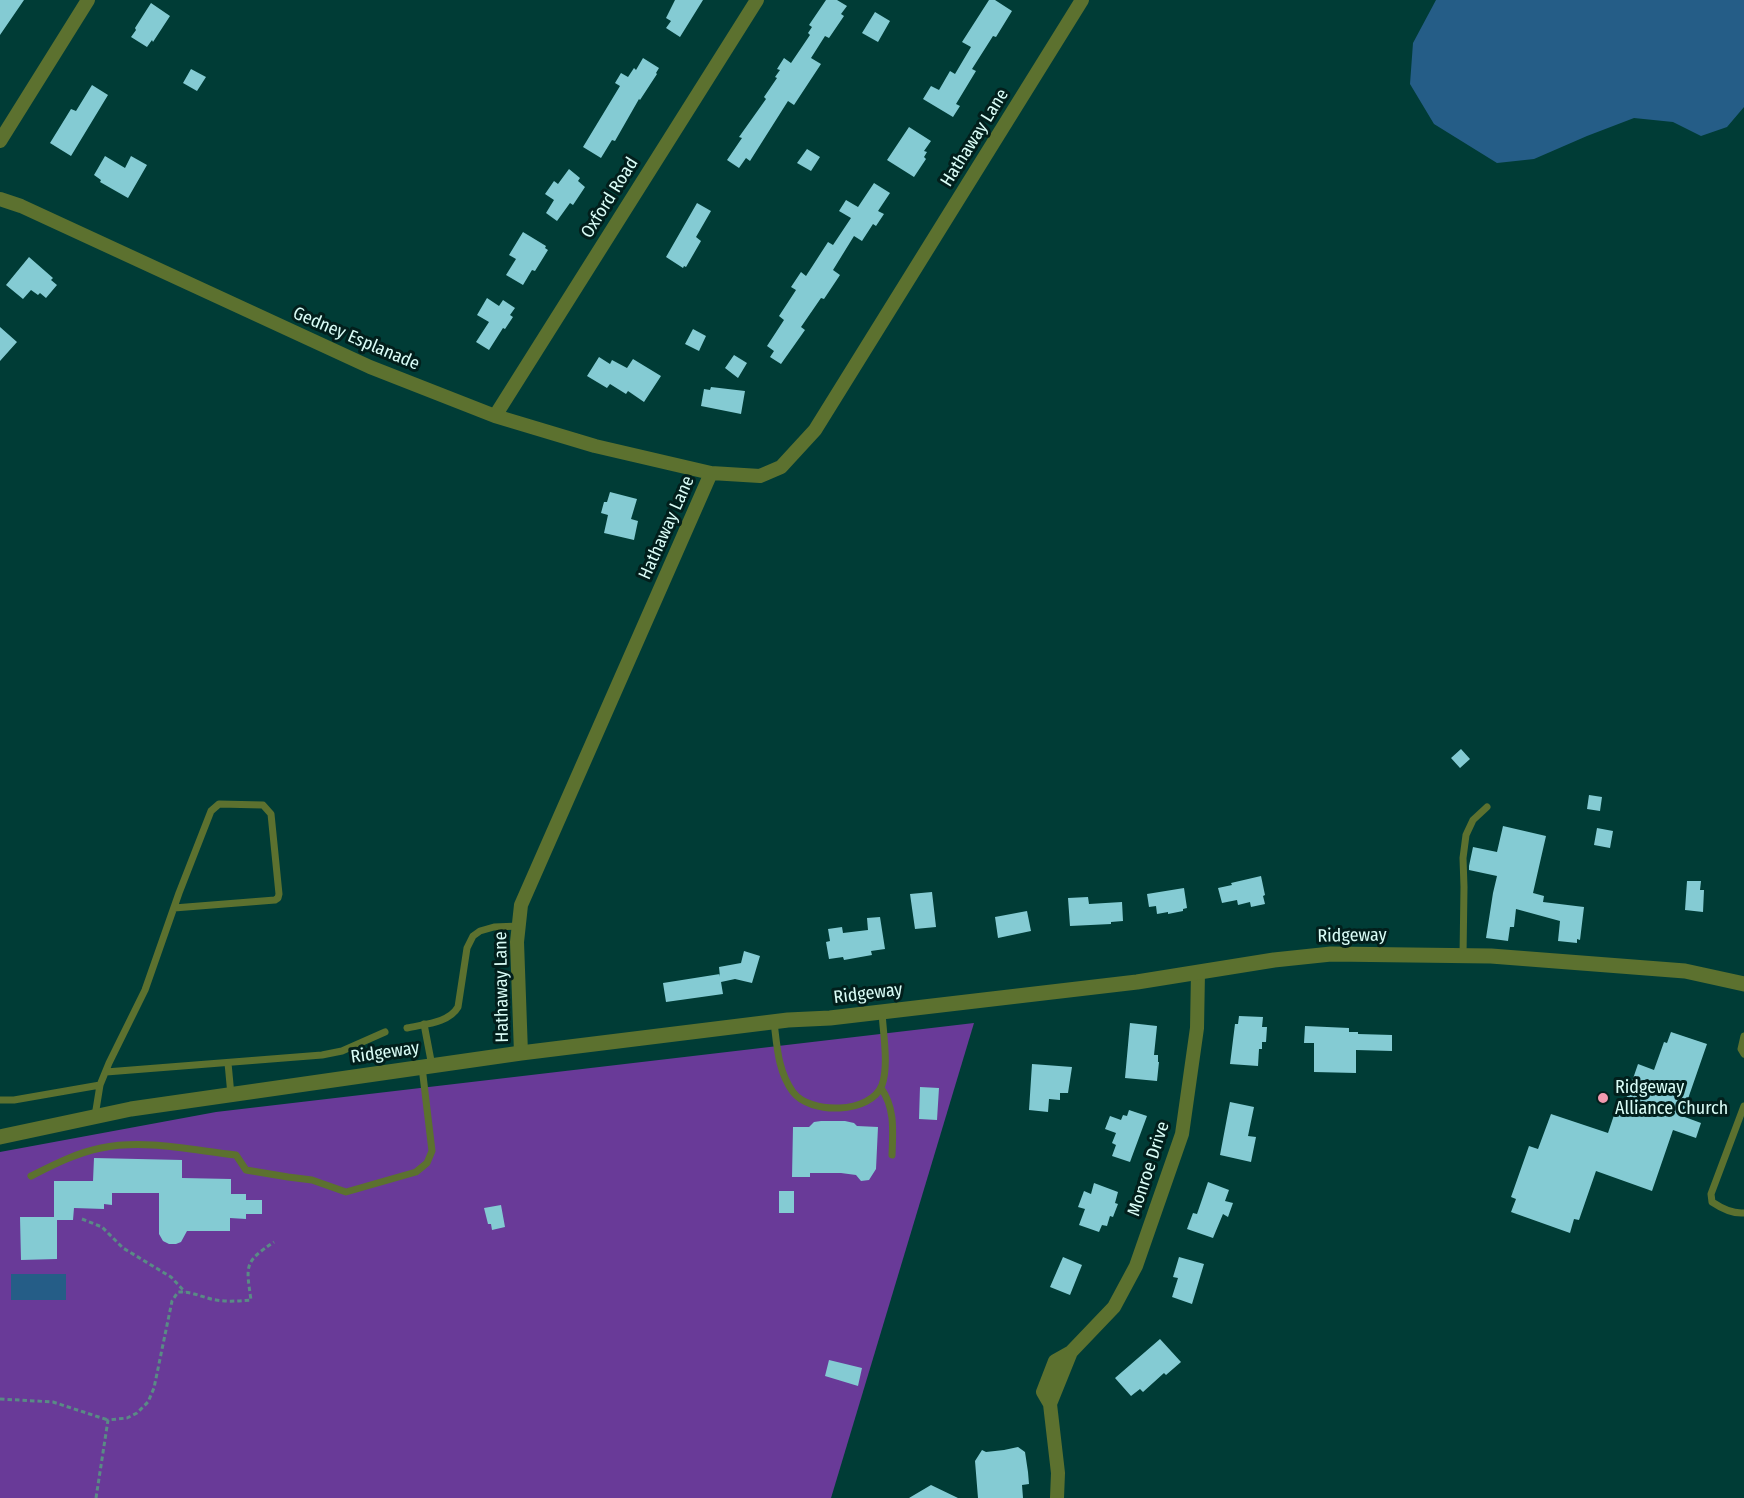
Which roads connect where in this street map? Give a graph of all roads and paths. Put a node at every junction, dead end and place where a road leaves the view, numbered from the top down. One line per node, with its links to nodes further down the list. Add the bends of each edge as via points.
1 (88, 0): 4 (street)
2 (757, 0): 6 (street, Oxford Road)
3 (1082, 0): 7 (street, Hathaway Lane, via 815,430 781,467 760,476)
4 (0, 141)
5 (0, 199): 6 (street, Gedney Esplanade, via 32,210 370,367)
6 (495, 416): 7 (street, Gedney Esplanade, via 595,446)
7 (711, 473): 10 (street, Hathaway Lane, via 521,905)
8 (1487, 807): 11 (lane, via 1473,820 1466,836)
9 (174, 908): 9 (lane, via 211,811 219,804 263,805 271,814 278,898); 24 (lane, via 145,990)
10 (519, 926): 16 (lane, via 494,927 473,936 467,948 455,1013); 21 (street, Hathaway Lane)
11 (1463, 956): 12 (street, Ridgeway, via 1331,954); 13 (street, Ridgeway, via 1685,971)
12 (1197, 972): 14 (street, Ridgeway); 41 (street, Monroe Drive, via 1197,1029 1182,1134 1136,1266 1114,1307 1071,1352 1050,1404)
13 (1744, 984)
14 (882, 1012): 15 (street, Ridgeway); 26 (lane, via 885,1073)
15 (774, 1022): 21 (street, Ridgeway); 26 (lane, via 784,1079 806,1103 831,1108 852,1106 868,1100)
16 (424, 1024): 17 (lane); 23 (lane)
17 (407, 1028)
18 (385, 1032): 22 (lane, via 342,1051 322,1055)
19 (1744, 1036): 20 (lane)
20 (1742, 1052)
21 (521, 1053): 23 (street, Ridgeway)
22 (228, 1063): 24 (lane); 27 (lane)
23 (427, 1067): 27 (street, Ridgeway); 33 (lane, via 432,1151 427,1163 416,1172 346,1192 312,1180 246,1170 236,1155 145,1144 100,1148 66,1158)
24 (105, 1072): 25 (lane)
25 (100, 1085): 28 (lane); 30 (lane)
26 (881, 1088): 32 (lane, via 893,1116)
27 (231, 1095): 30 (street, Ridgeway)
28 (0, 1100)
29 (1744, 1106): 34 (lane, via 1711,1194 1712,1202)
30 (95, 1116): 31 (street, Ridgeway)
31 (0, 1137)
32 (892, 1155)
33 (31, 1176)
34 (1744, 1213)
35 (82, 1219): 37 (path, via 102,1227 123,1248 171,1277)
36 (274, 1242): 37 (path, via 257,1254 247,1268 251,1300 214,1300)
37 (185, 1292): 39 (path, via 178,1292 172,1300 148,1402 127,1418)
38 (0, 1399): 39 (path, via 53,1402)
39 (108, 1420): 40 (path)
40 (96, 1498)
41 (1057, 1498)

